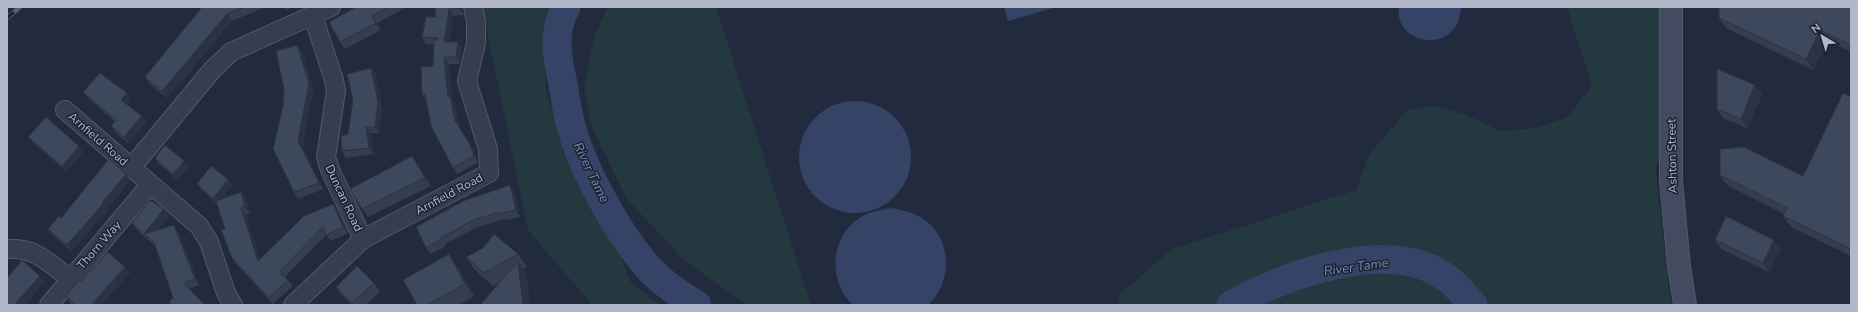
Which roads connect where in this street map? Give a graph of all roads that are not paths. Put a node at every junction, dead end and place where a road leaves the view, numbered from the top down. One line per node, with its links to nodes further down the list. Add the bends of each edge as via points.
1 (330, 7): 4 (street, Arnfield Road)
2 (473, 7): 8 (street, Arnfield Road, via 476,43 467,81 488,149 489,173)
3 (1671, 7): 14 (main road, Ashton Street, via 1671,181)
4 (313, 16): 6 (street, Arnfield Road, via 231,52 213,69); 8 (street, Duncan Road, via 336,91 326,157)
5 (65, 110): 6 (street, Arnfield Road)
6 (131, 168): 7 (street, Arnfield Road)
7 (150, 186): 10 (street, Thorn Way); 12 (street, Arnfield Road, via 199,226 209,242 226,293)
8 (363, 239): 13 (street, Arnfield Road)
9 (7, 249): 10 (street, via 21,248 36,254)
10 (70, 278): 11 (street, Thorn Way)
11 (50, 305)
12 (233, 305)
13 (294, 305)
14 (1685, 305)

